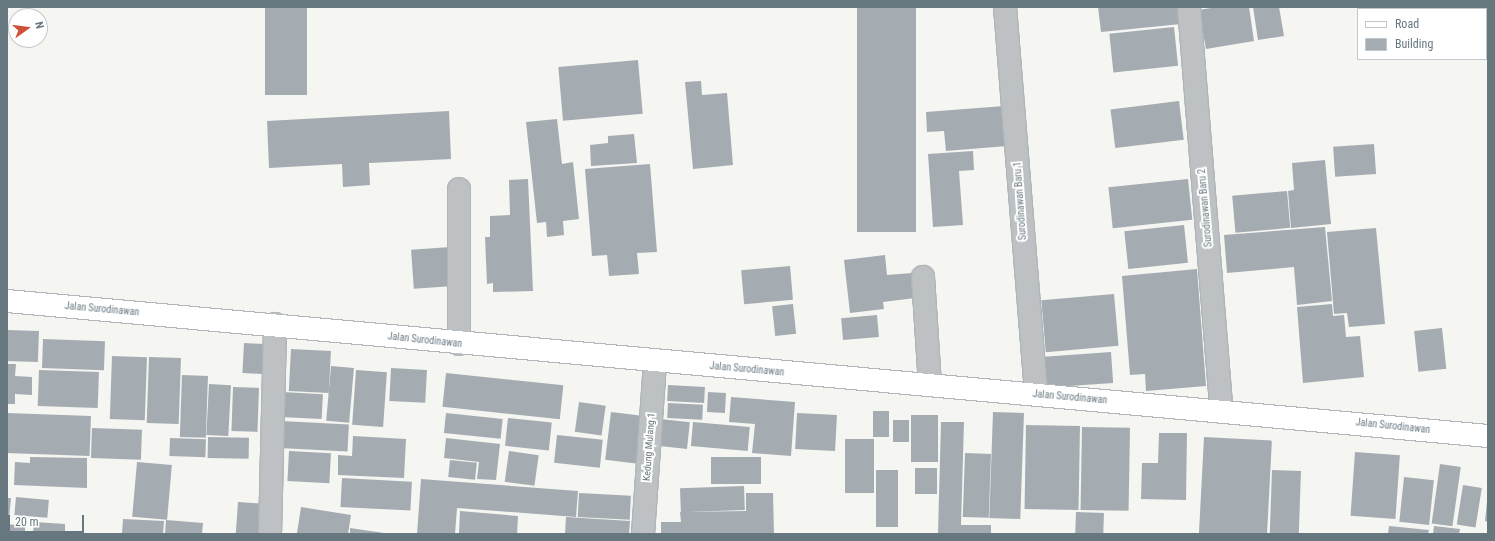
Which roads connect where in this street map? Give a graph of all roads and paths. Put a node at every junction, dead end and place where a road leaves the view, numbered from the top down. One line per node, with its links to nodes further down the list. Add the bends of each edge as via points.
1 (1005, 7): 10 (street, Surodinawan Baru 1)
2 (1189, 7): 11 (street, Surodinawan Baru 2)
3 (459, 189): 7 (street)
4 (923, 277): 9 (street)
5 (7, 301): 6 (main road, Jalan Surodinawan)
6 (275, 324): 7 (main road, Jalan Surodinawan); 13 (street)
7 (459, 344): 8 (main road, Jalan Surodinawan)
8 (655, 361): 9 (main road, Jalan Surodinawan); 14 (street, Kedung Mulang 1)
9 (930, 384): 10 (main road, Jalan Surodinawan)
10 (1036, 394): 11 (main road, Jalan Surodinawan)
11 (1220, 409): 12 (main road, Jalan Surodinawan)
12 (1488, 436)
13 (270, 534)
14 (643, 534)

